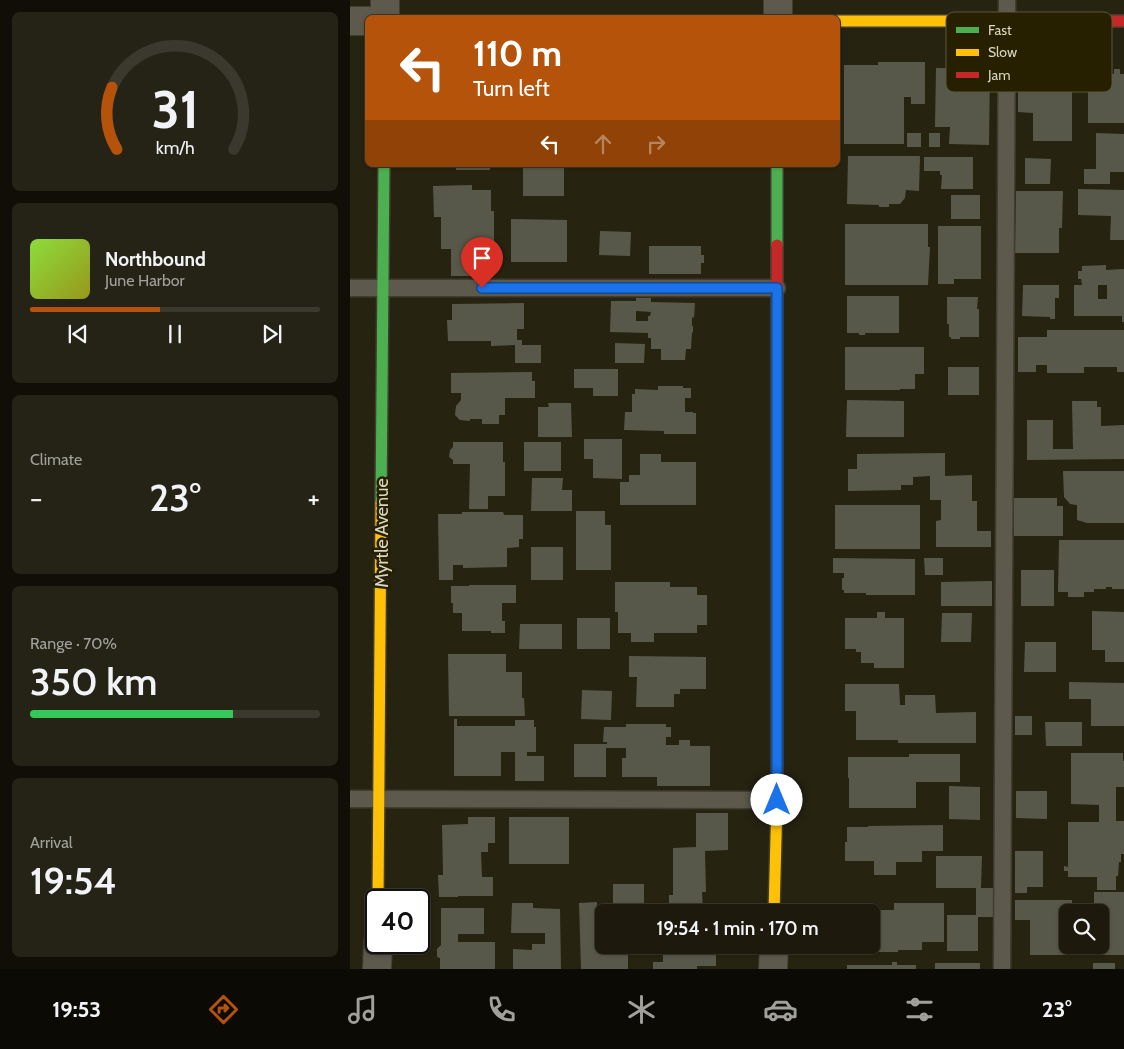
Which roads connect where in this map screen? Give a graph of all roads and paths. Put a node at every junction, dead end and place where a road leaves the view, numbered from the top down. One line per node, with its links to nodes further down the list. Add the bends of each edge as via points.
1 (386, 0): 3 (street)
2 (778, 0): 4 (street)
3 (386, 15)
4 (778, 15)
5 (350, 21): 6 (street)
6 (365, 21)
7 (840, 21): 8 (street)
8 (946, 21)
9 (1006, 92): 24 (lane)
10 (384, 167): 13 (street, Myrtle Avenue)
11 (777, 167): 14 (street)
12 (350, 288): 13 (lane)
13 (383, 288): 14 (lane); 16 (street, Myrtle Avenue)
14 (777, 288): 17 (street)
15 (350, 799): 16 (lane)
16 (380, 799): 17 (lane); 18 (street, Myrtle Avenue)
17 (777, 800): 19 (street)
18 (378, 889)
19 (774, 904)
20 (378, 954): 22 (street)
21 (774, 954): 23 (street)
22 (378, 969)
23 (773, 969)
24 (1002, 969)

